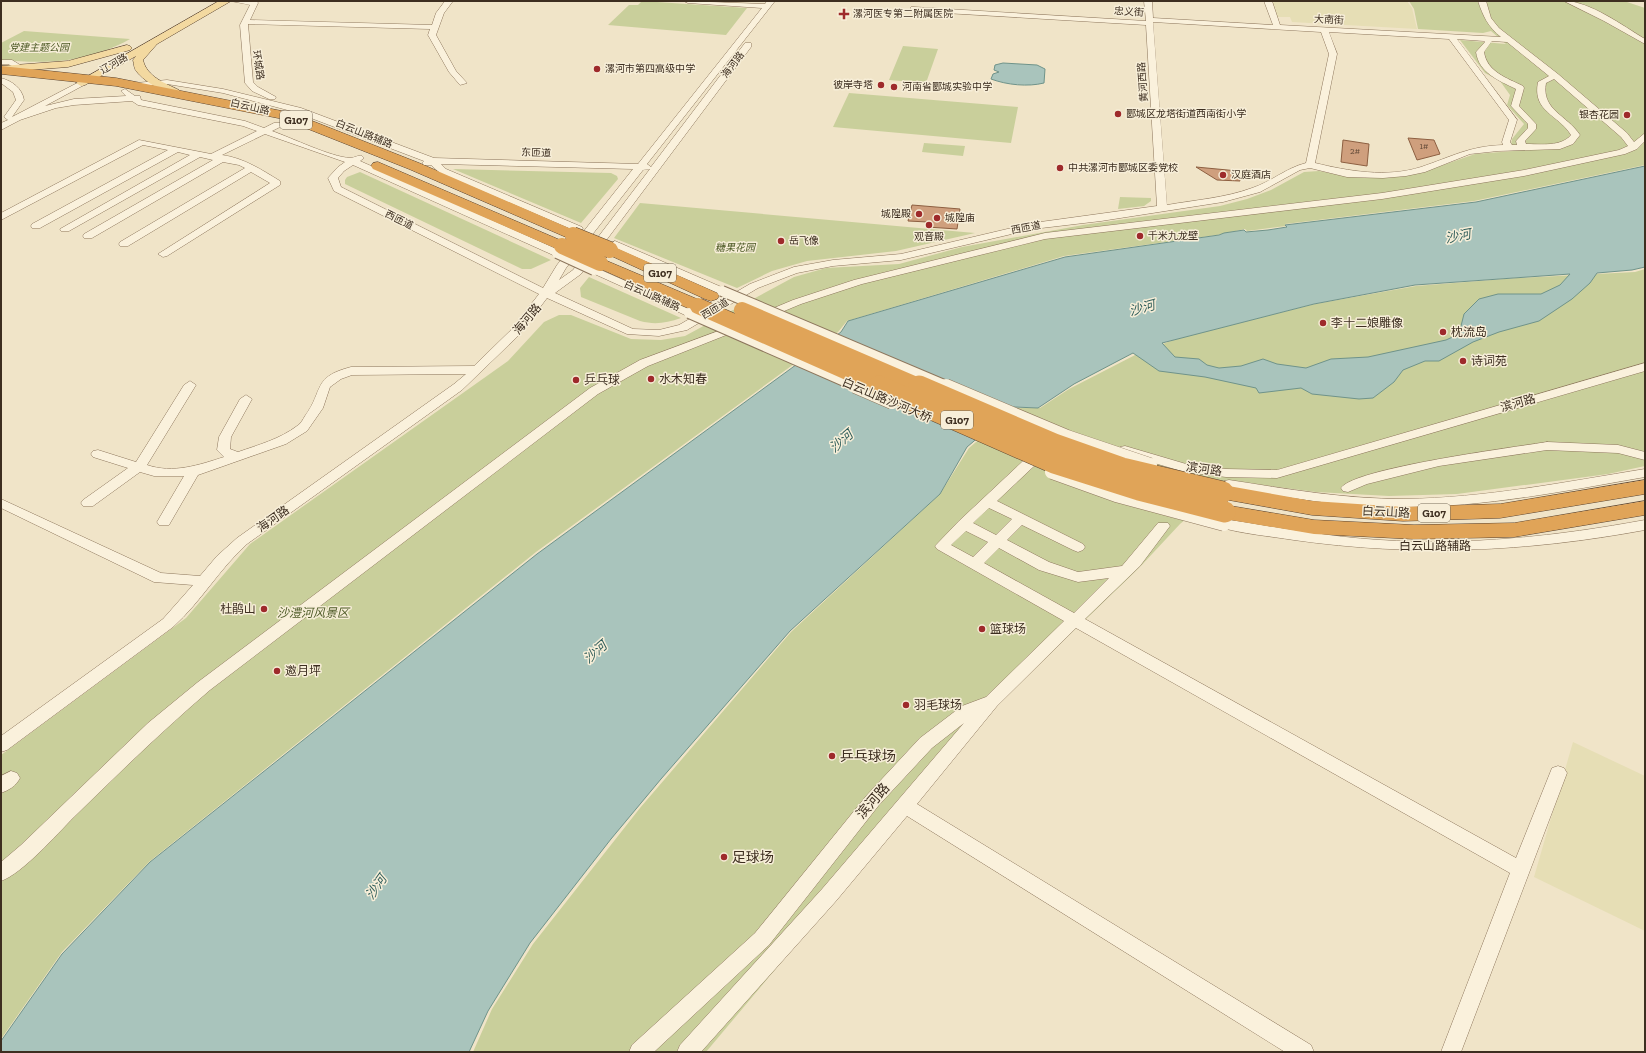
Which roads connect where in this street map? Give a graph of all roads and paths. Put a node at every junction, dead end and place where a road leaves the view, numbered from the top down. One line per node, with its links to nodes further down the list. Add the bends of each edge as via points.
1 (214, 1): 20 (main road, 辽河路)
2 (226, 1): 20 (main road, 辽河路)
3 (235, 1): 14 (street, 环城路, via 254,3)
4 (449, 1): 15 (street, via 440,13)
5 (688, 1): 11 (street)
6 (782, 1): 51 (street, 海河路)
7 (1148, 1): 13 (street, 黄河西路)
8 (1268, 1): 16 (street)
9 (1482, 1): 21 (street, via 1487,18)
10 (1568, 1): 22 (street, via 1607,19)
11 (769, 4): 50 (street, 海河路)
12 (914, 9): 13 (street, 忠义街, via 960,9)
13 (1150, 21): 16 (street, 大南街); 53 (street, 黄河西路)
14 (245, 22): 15 (street); 33 (street, 环城路, via 249,83)
15 (435, 27): 30 (street, via 432,35)
16 (1276, 27): 17 (street, 大南街)
17 (1324, 30): 18 (street, 大南街); 49 (street, via 1333,54)
18 (1451, 37): 19 (street, 大南街); 41 (street, via 1513,120 1506,142)
19 (1486, 39): 21 (street, 大南街); 42 (street, via 1489,42 1480,52 1484,66 1520,88 1515,106 1532,124 1532,129 1520,141)
20 (150, 40): 25 (main road, via 80,61); 28 (main road, 辽河路); 29 (main road, via 138,60 140,70)
21 (1506, 40): 26 (street)
22 (1645, 42)
23 (1, 62): 25 (street, via 9,62)
24 (1, 69): 25 (highway, 白云山路 / G107)
25 (21, 72): 27 (highway, 白云山路 / G107); 28 (highway, 白云山路 / G107)
26 (1555, 76): 38 (street); 42 (street, via 1542,82 1538,93 1541,101 1572,127 1576,135 1570,142 1560,146)
27 (1, 78): 34 (street, via 20,94 20,100)
28 (80, 80): 31 (highway, 白云山路 / G107); 34 (street, 辽河路); 35 (street, 辽河路)
29 (157, 83): 31 (street, 白云山路辅路); 32 (main road); 33 (street, 白云山路辅路, via 167,82 223,92)
30 (463, 83)
31 (132, 91): 32 (highway, 白云山路 / G107); 33 (highway, 白云山路 / G107, via 242,115); 35 (street, 白云山路辅路, via 54,106); 37 (street, via 138,102 219,118)
32 (175, 92): 33 (highway, 白云山路 / G107)
33 (287, 117): 37 (street); 46 (highway, 白云山路 / G107, via 294,130); 47 (street, 白云山路辅路); 48 (highway, 白云山路 / G107)
34 (4, 118)
35 (18, 118): 36 (street, 辽河路)
36 (1, 127)
37 (264, 131): 45 (street); 46 (street, via 329,155)
38 (1624, 135): 39 (street, via 1631,138); 40 (street)
39 (1644, 137): 40 (street)
40 (1634, 147): 96 (street, via 1622,152 1524,173 1382,196 1045,236 858,282 797,302 696,344 644,362 594,390 204,686 154,728)
41 (1509, 148): 42 (street); 49 (street, via 1468,152 1422,170 1383,175 1347,174)
42 (1523, 148)
43 (177, 149): 44 (street); 54 (street, via 142,142); 55 (street)
44 (200, 153): 45 (street); 56 (street)
45 (218, 157): 52 (street); 58 (street)
46 (355, 159): 61 (street, 西匝道, via 333,178 337,189); 62 (highway, 白云山路 / G107, bridge, via 597,266)
47 (433, 161): 48 (street, 东匝道); 50 (street, 东匝道); 57 (street, 白云山路辅路, via 443,171)
48 (414, 166): 57 (highway, 白云山路 / G107)
49 (1310, 166): 53 (street, 西匝道, via 1297,168 1258,190 1223,199)
50 (642, 167): 51 (street, 东匝道); 61 (street, 海河路, via 561,267)
51 (657, 167): 61 (street, 海河路, via 577,272)
52 (252, 168): 59 (street); 60 (street, via 277,183)
53 (1162, 209): 61 (street, 西匝道, via 1032,226 901,257 833,262 794,270 754,286 683,328 659,333 631,332)
54 (1, 217)
55 (36, 226)
56 (65, 229)
57 (576, 232): 62 (highway, G107, bridge, via 612,247)
58 (88, 236)
59 (124, 244)
60 (163, 254)
61 (547, 294): 64 (street, 海河路, via 529,319)
62 (705, 301): 78 (street, bridge, via 1147,464); 78 (highway, 白云山路沙河大桥 / G107, bridge, via 1054,463 1127,487)
63 (1645, 367): 75 (street, 滨河路, via 1276,474 1185,468 1064,431)
64 (477, 370): 68 (street, via 351,371 337,376 325,385 317,408 303,428 281,441); 89 (street, 海河路, via 458,387 242,541 222,559)
65 (190, 385): 70 (street)
66 (246, 400): 68 (street, via 225,436 223,450)
67 (98, 454): 70 (street)
68 (238, 456): 71 (street)
69 (1645, 456): 74 (street, via 1618,449 1547,446 1439,462 1363,481)
70 (140, 466): 71 (street, via 154,472); 77 (street)
71 (194, 472): 81 (street)
72 (1645, 473): 78 (street, via 1505,496 1404,503 1319,498)
73 (1645, 487): 78 (highway, 白云山路 / G107, via 1500,510 1403,514)
74 (1348, 488)
75 (989, 502): 80 (street); 82 (street, 滨河路)
76 (1, 503): 89 (street, via 159,578)
77 (88, 503)
78 (1225, 503): 79 (highway, 白云山路 / G107, via 1314,526 1414,532 1514,530); 83 (street, 白云山路辅路, via 1332,540 1400,546 1472,546 1524,542)
79 (1645, 508)
80 (1021, 518): 85 (street); 86 (street)
81 (164, 522)
82 (964, 524): 85 (street); 87 (street, 滨河路, via 942,546)
83 (1645, 525)
84 (1163, 526): 88 (street, 滨河路)
85 (998, 541): 87 (street); 88 (street, via 1044,566 1078,576)
86 (1078, 547)
87 (974, 564): 90 (street)
88 (1126, 571): 90 (street, 滨河路)
89 (204, 581): 92 (street, 海河路, via 185,608 168,624)
90 (1076, 620): 91 (street, 滨河路); 95 (street)
91 (992, 701): 94 (street); 97 (street, 滨河路, via 968,711 926,743 873,800 762,939)
92 (1, 745)
93 (1558, 773): 95 (street)
94 (904, 805): 98 (street, via 829,895); 99 (street)
95 (1521, 870): 100 (street)
96 (1, 873)
97 (638, 1052)
98 (687, 1052)
99 (1304, 1052)
100 (1451, 1052)

